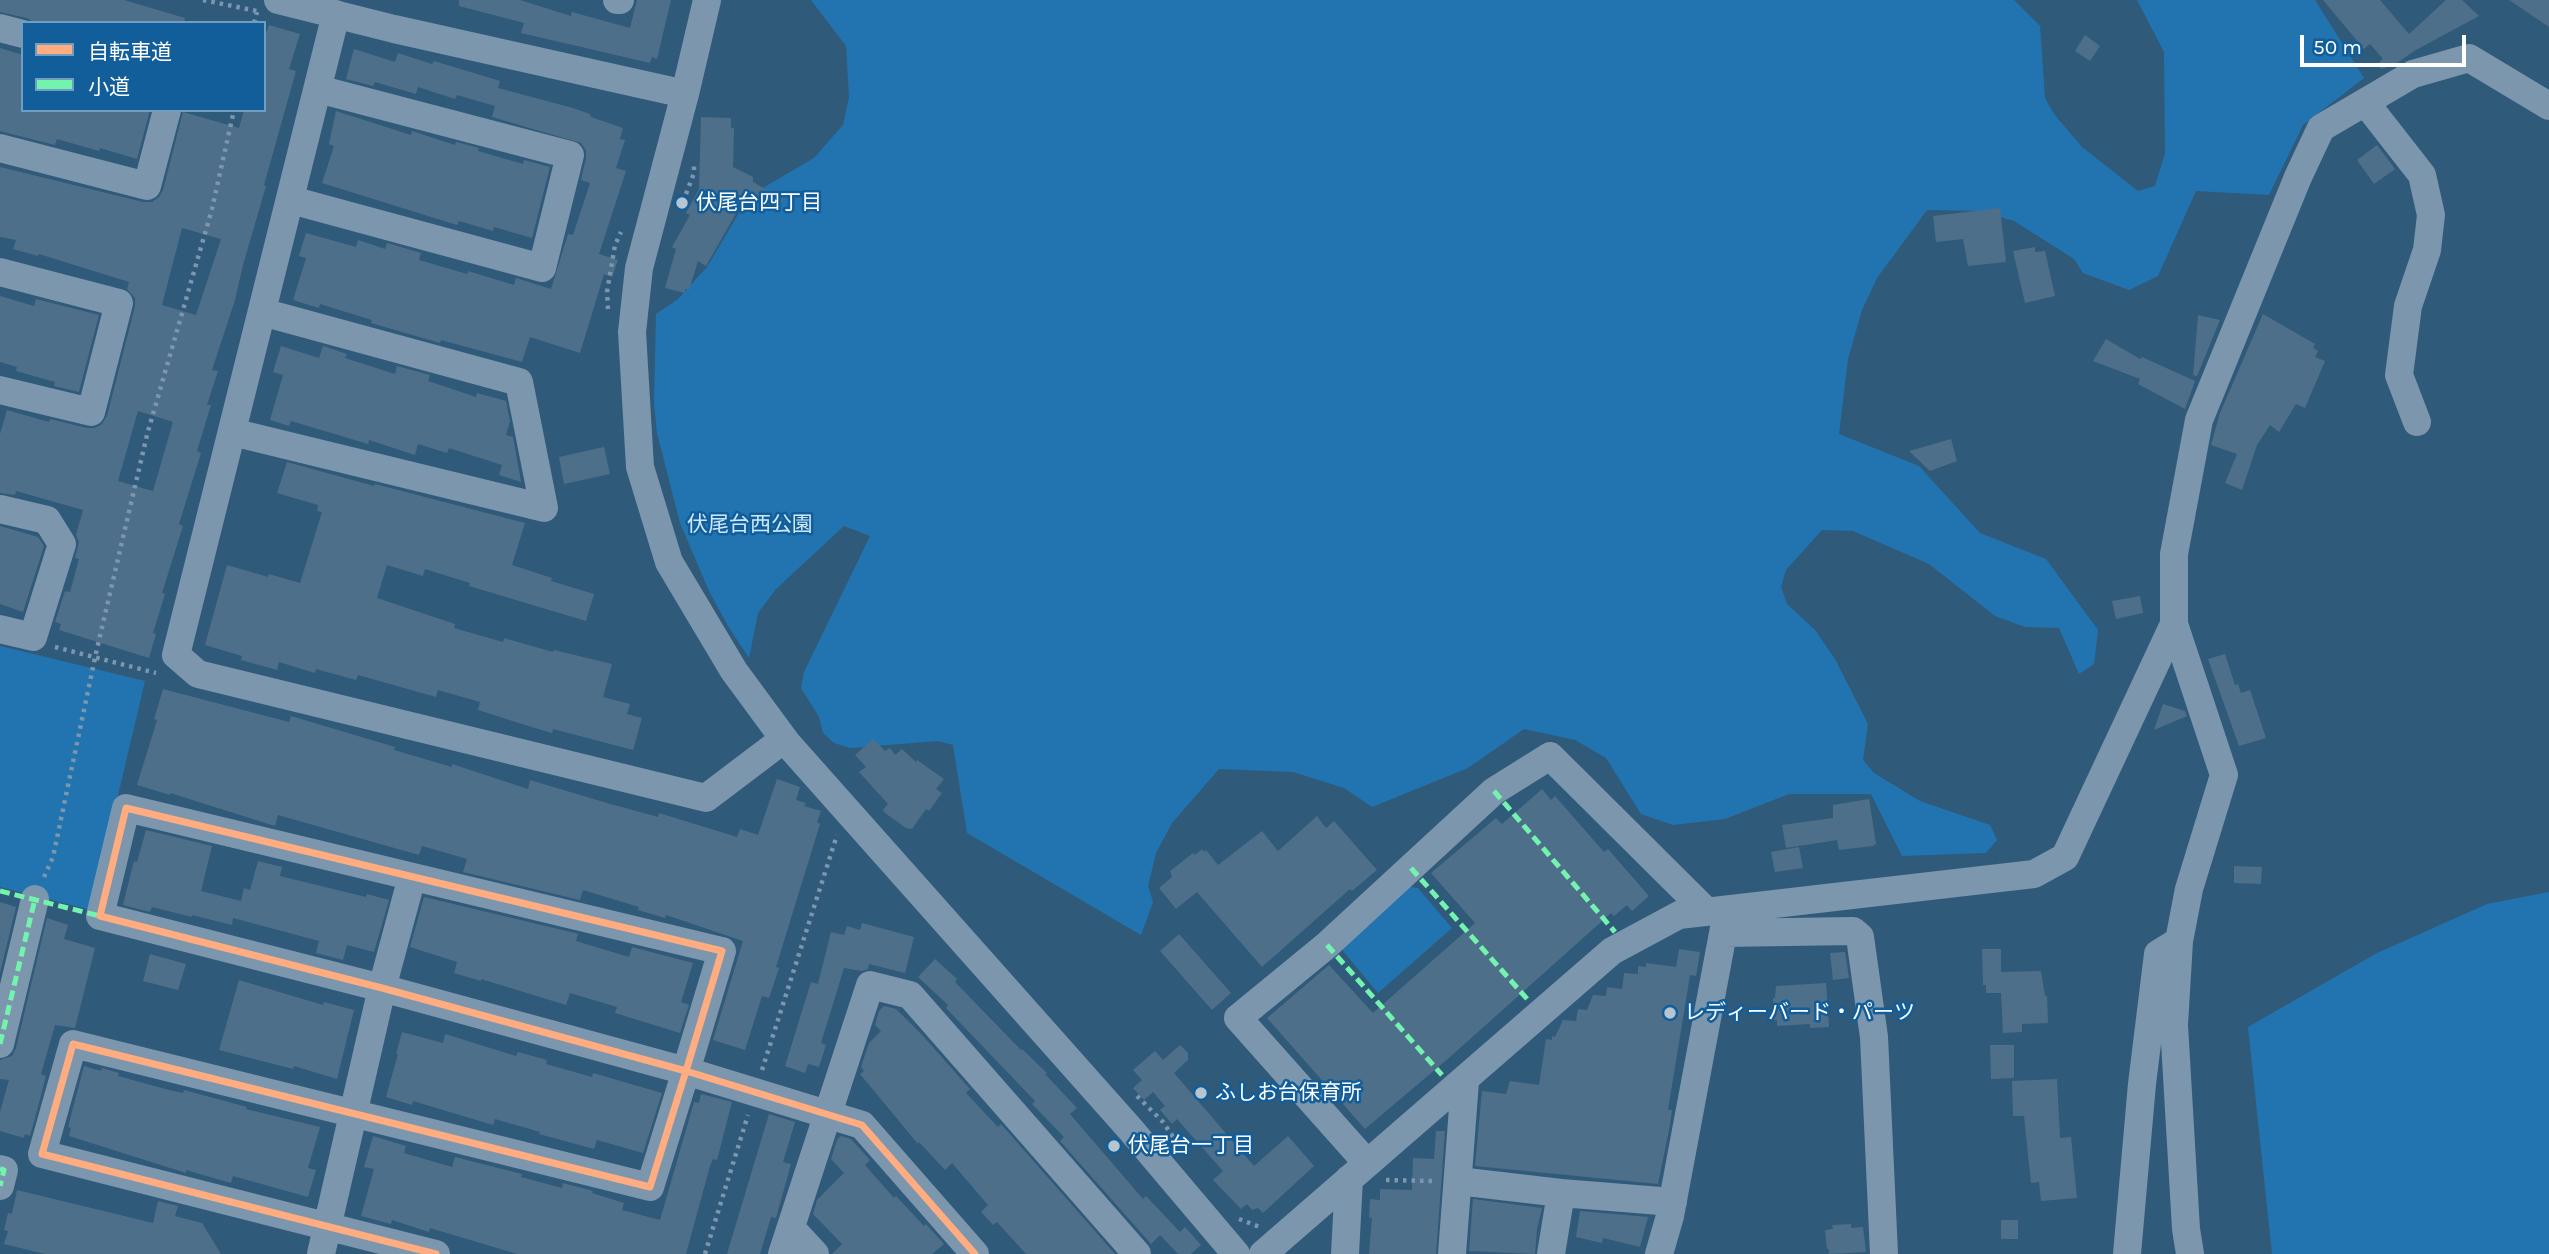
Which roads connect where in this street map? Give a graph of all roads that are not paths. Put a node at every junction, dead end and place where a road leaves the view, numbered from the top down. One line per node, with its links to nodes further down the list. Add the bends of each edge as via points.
1 (707, 0): 7 (street)
2 (267, 8): 3 (street)
3 (337, 14): 6 (street); 7 (street)
4 (0, 28): 5 (street)
5 (21, 33)
6 (318, 89): 12 (street); 12 (street, via 570,155 542,268)
7 (685, 94): 21 (street, via 639,268 632,331 640,467 669,562 734,671)
8 (2365, 102): 9 (street, via 2413,74 2469,58); 16 (street, via 2422,175 2431,215 2427,250 2408,306 2399,374); 19 (street, via 2321,128 2199,420 2174,554)
9 (2549, 106)
10 (166, 112): 11 (street, via 147,186)
11 (0, 148)
12 (291, 200): 14 (street)
13 (0, 272): 15 (street, via 119,303 92,412)
14 (262, 312): 17 (street); 17 (street, via 519,382 544,508)
15 (0, 390)
16 (2417, 422)
17 (232, 432): 21 (street, via 176,655 198,674 706,798)
18 (0, 509): 20 (street, via 47,520 62,544 33,637)
19 (2174, 624): 24 (street, via 2065,857 2034,874); 25 (street, via 2224,775 2189,889)
20 (0, 629)
21 (784, 739): 46 (street)
22 (412, 877): 26 (street); 26 (street, via 126,808 100,916); 28 (street, via 722,951)
23 (35, 900): 27 (street)
24 (1718, 918): 29 (street, via 1679,915 1612,951); 33 (street, via 1550,756 1494,791 1327,945 1238,1018); 37 (street); 51 (street, via 1853,931 1860,937 1874,1037)
25 (2179, 941): 52 (street, via 2158,954); 53 (street, via 2174,1026)
26 (382, 988): 28 (street); 30 (street)
27 (0, 1044)
28 (686, 1071): 30 (street, via 650,1187); 31 (street)
29 (1465, 1081): 33 (street); 34 (street)
30 (354, 1114): 38 (street); 38 (street, via 73,1044 42,1154)
31 (828, 1115): 39 (street); 44 (street, via 862,1125); 45 (street, via 870,985 910,995)
32 (0, 1169): 35 (street, via 4,1170)
33 (1366, 1174): 40 (street); 47 (street)
34 (1458, 1181): 36 (street); 48 (street)
35 (0, 1186)
36 (1561, 1192): 37 (street); 49 (street)
37 (1673, 1202): 50 (street)
38 (328, 1227): 41 (street); 42 (street)
39 (787, 1241): 43 (street)
40 (1264, 1241)
41 (321, 1254)
42 (436, 1254)
43 (815, 1254)
44 (975, 1254)
45 (1137, 1254)
46 (1236, 1254)
47 (1345, 1254)
48 (1452, 1254)
49 (1551, 1254)
50 (1658, 1254)
51 (1884, 1254)
52 (2127, 1254)
53 (2190, 1254)

